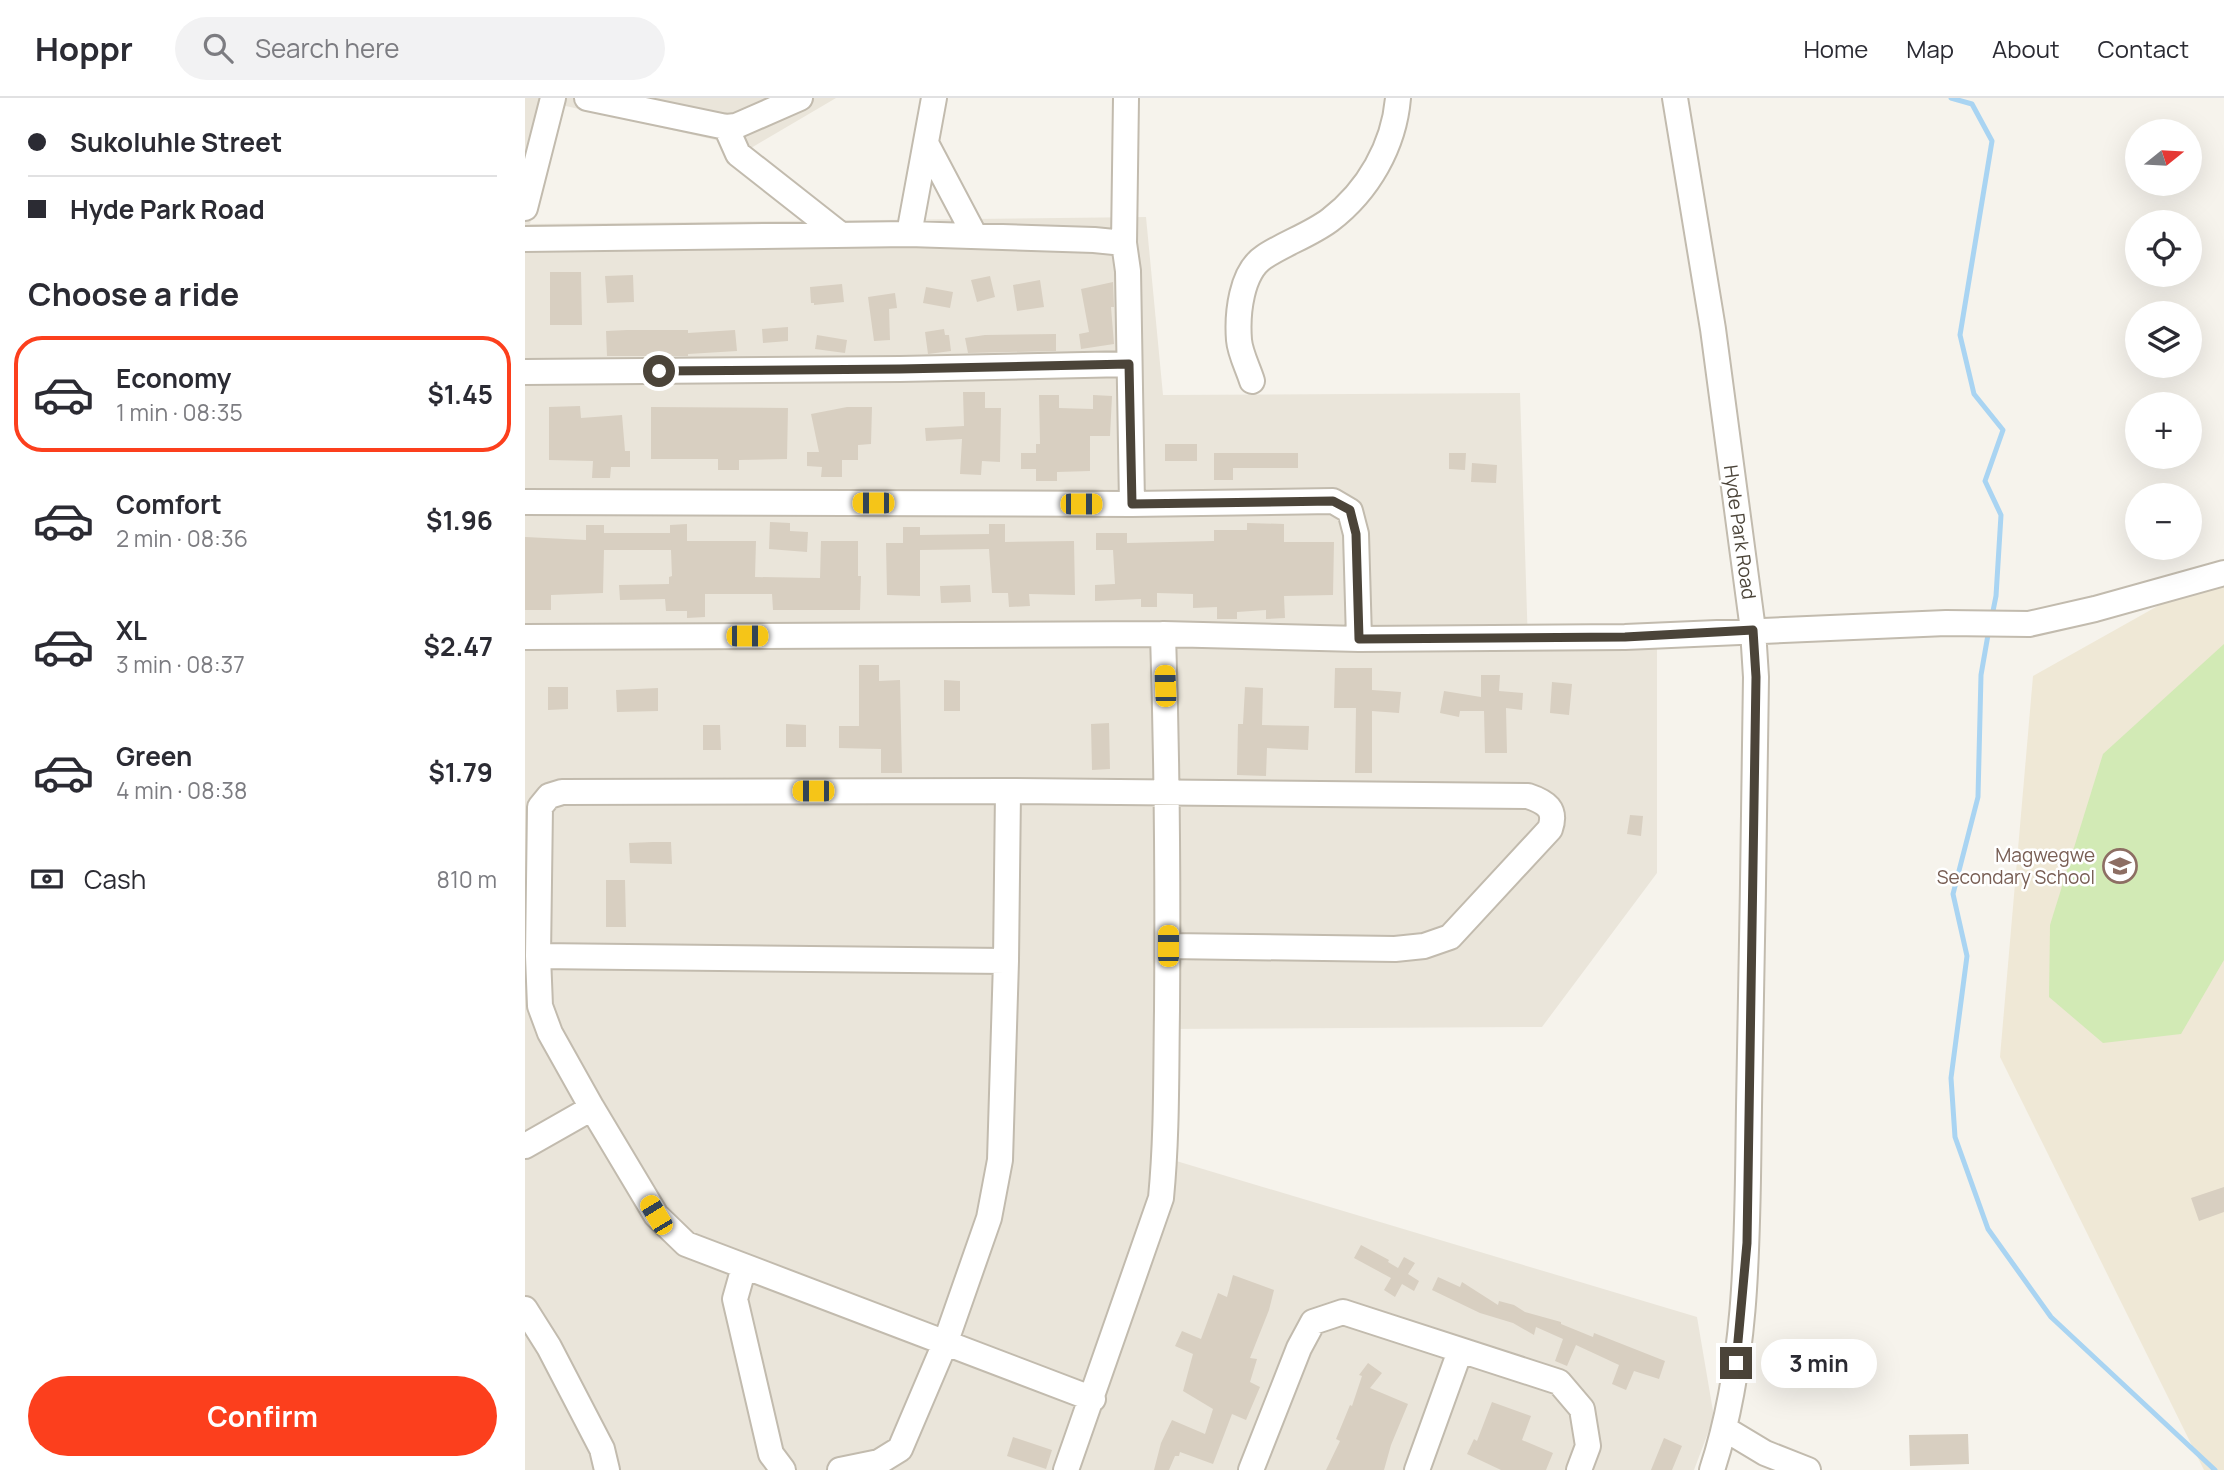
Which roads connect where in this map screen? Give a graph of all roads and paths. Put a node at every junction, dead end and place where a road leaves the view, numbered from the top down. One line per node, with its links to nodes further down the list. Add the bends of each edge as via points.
1 (552, 98): 10 (street)
2 (587, 98): 8 (street)
3 (800, 98): 8 (street)
4 (934, 98): 9 (street)
5 (1126, 98): 15 (street)
6 (1398, 98): 18 (street, via 1383,157 1362,191 1329,221 1262,258 1248,275 1239,342)
7 (1675, 98): 22 (street, Hyde Park Road, via 1713,329)
8 (726, 127): 12 (street, via 738,154)
9 (927, 145): 11 (street); 13 (street)
10 (525, 208)
11 (909, 234): 12 (street); 13 (street)
12 (841, 235): 14 (street)
13 (975, 236): 15 (street)
14 (525, 239)
15 (1125, 243): 16 (street)
16 (1129, 364): 17 (street); 20 (street)
17 (525, 372)
18 (1252, 381)
19 (525, 502): 20 (street)
20 (1132, 504): 25 (street, via 1333,501 1350,510 1356,534)
21 (2224, 573): 22 (street, via 2029,624)
22 (1753, 630): 25 (street, via 1625,637); 38 (street, Hyde Park Road, via 1747,1243 1739,1341)
23 (1163, 634): 24 (street); 25 (street); 27 (street)
24 (525, 637)
25 (1359, 639)
26 (1008, 791): 27 (street); 29 (street, via 562,792 549,796 540,807); 30 (street)
27 (1167, 792): 28 (street); 28 (street, via 1528,796 1544,801 1553,820 1550,829 1450,937 1424,946)
28 (1168, 946): 37 (street, via 1161,1198)
29 (538, 956): 30 (street); 31 (street, via 540,1006)
30 (1006, 961): 35 (street, via 1000,1160 989,1218)
31 (592, 1108): 32 (street); 33 (street, via 656,1215 671,1231 686,1244)
32 (525, 1146)
33 (744, 1267): 35 (street); 40 (street, via 734,1299 771,1454)
34 (525, 1309): 39 (street, via 602,1449)
35 (946, 1341): 37 (street); 41 (street, via 900,1448 879,1462)
36 (1460, 1351): 43 (street, via 1343,1312 1313,1321); 44 (street); 45 (street, via 1559,1382 1582,1409 1588,1446)
37 (1093, 1399): 42 (street)
38 (1725, 1429): 46 (street, Hyde Park Road); 47 (street, via 1765,1453)
39 (607, 1470)
40 (782, 1470)
41 (840, 1470)
42 (1066, 1470)
43 (1251, 1470)
44 (1417, 1470)
45 (1579, 1470)
46 (1711, 1470)
47 (1808, 1470)

